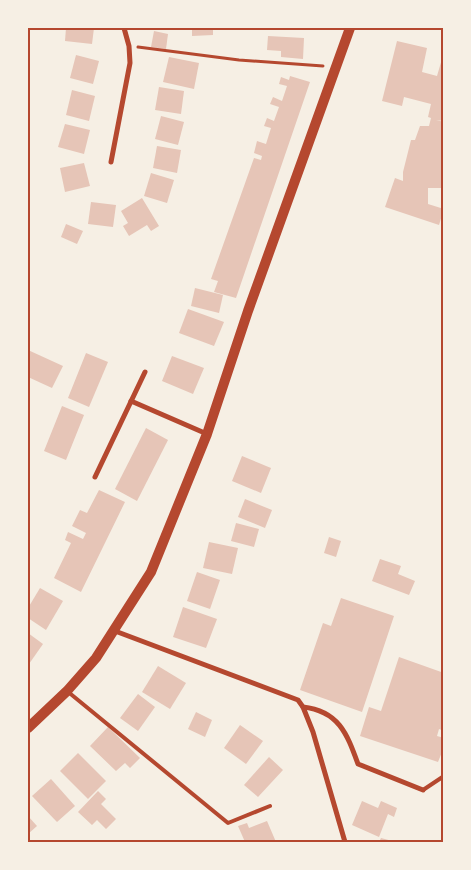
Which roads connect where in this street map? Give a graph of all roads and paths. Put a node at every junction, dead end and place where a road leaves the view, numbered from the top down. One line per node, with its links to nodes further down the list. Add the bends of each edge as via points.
1 (124, 28): 3 (street)
2 (350, 28): 4 (main road)
3 (129, 46): 4 (path, via 239,60); 5 (street, via 128,81)
4 (336, 67): 8 (main road)
5 (111, 162)
6 (145, 372): 7 (street)
7 (132, 401): 8 (street); 9 (street)
8 (207, 434): 10 (main road, via 151,572)
9 (95, 477)
10 (115, 631): 11 (main road); 12 (street, via 298,700)
11 (68, 691): 13 (main road); 16 (lane, via 228,822)
12 (303, 707): 15 (street, via 328,714 347,735 358,764); 17 (street)
13 (28, 728)
14 (444, 776): 15 (lane)
15 (423, 790)
16 (270, 806)
17 (345, 842)

